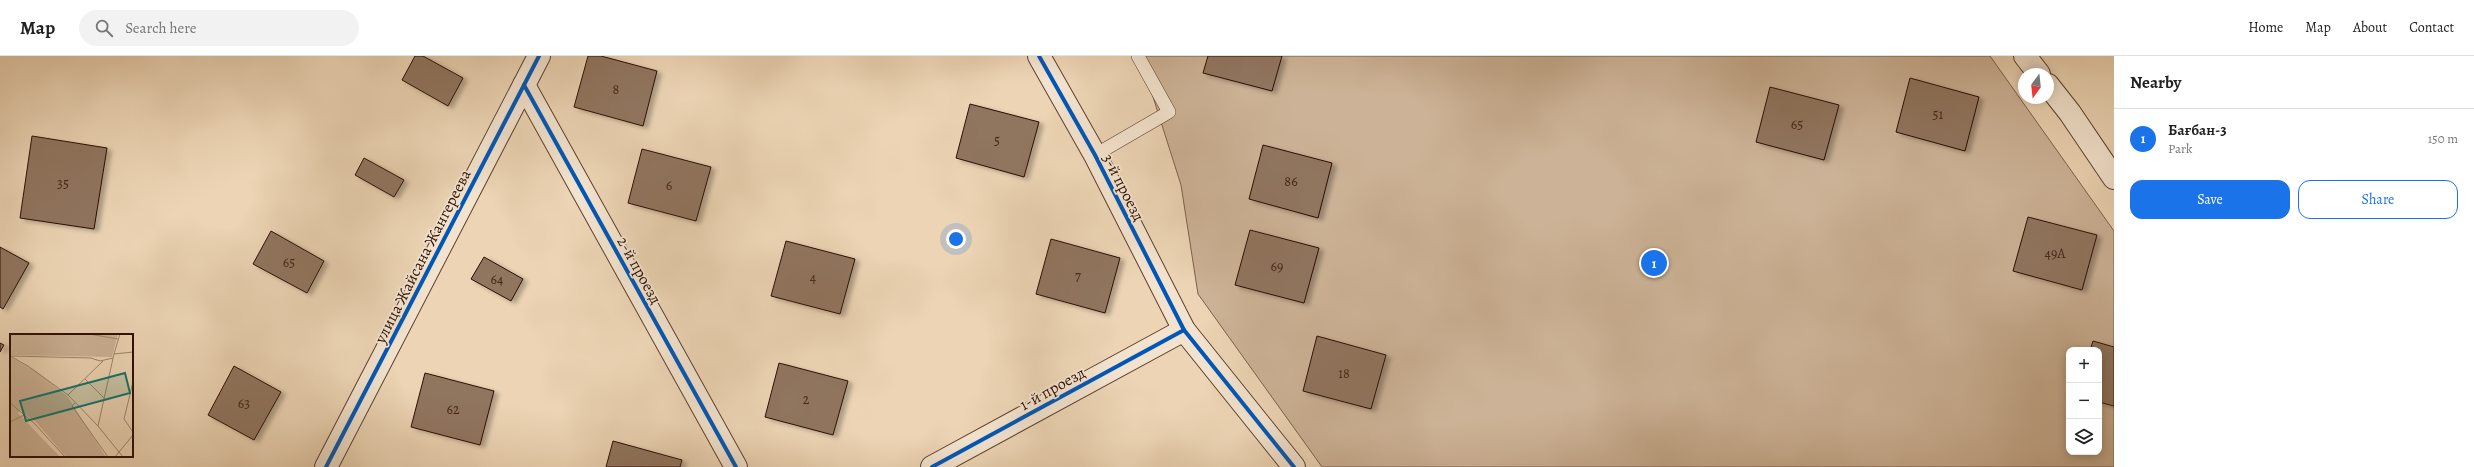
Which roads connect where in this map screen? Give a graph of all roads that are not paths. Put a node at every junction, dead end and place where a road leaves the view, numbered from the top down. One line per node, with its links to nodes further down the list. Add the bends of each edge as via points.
1 (539, 56): 6 (street, улица Жайсана Жангереева)
2 (1039, 56): 8 (street, 3-й проезд)
3 (1138, 56): 8 (lane, via 1169,112)
4 (2025, 56): 5 (street)
5 (2034, 68)
6 (524, 86): 11 (street, улица Жайсана Жангереева); 12 (street, 2-й проезд)
7 (2054, 93): 9 (street)
8 (1095, 155): 10 (street, 3-й проезд)
9 (2112, 171)
10 (1184, 330): 13 (street, 1-й проезд); 14 (street, 3-й проезд)
11 (326, 467)
12 (736, 467)
13 (932, 467)
14 (1294, 467)

